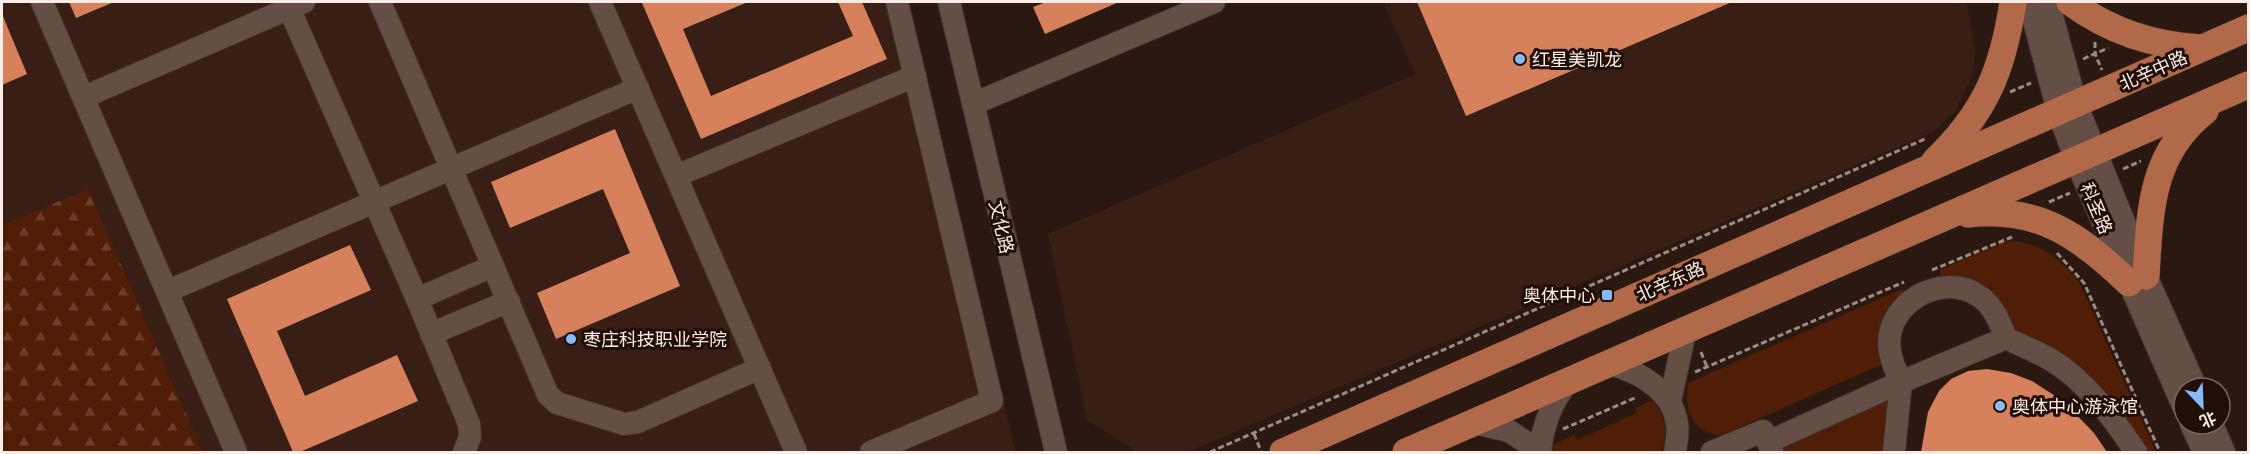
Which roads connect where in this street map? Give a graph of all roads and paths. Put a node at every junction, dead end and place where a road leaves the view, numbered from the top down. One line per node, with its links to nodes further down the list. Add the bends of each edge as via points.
1 (42, 2): 18 (street)
2 (380, 2): 24 (street)
3 (600, 2): 16 (street)
4 (897, 2): 14 (street)
5 (949, 2): 19 (street, 文化路)
6 (1214, 2): 19 (street)
7 (2013, 2): 23 (main road, via 2007,46 1984,98 1950,146)
8 (2029, 2): 20 (street, 科圣路)
9 (2048, 2): 20 (street, 科圣路)
10 (2070, 2): 13 (main road, via 2127,35 2177,47)
11 (297, 5): 18 (street); 26 (street)
12 (2248, 28): 13 (main road, 北辛中路)
13 (2202, 48): 20 (main road, 北辛中路)
14 (915, 76): 25 (street); 58 (street, via 992,401)
15 (2248, 85): 17 (main road)
16 (638, 88): 24 (street); 25 (street)
17 (2224, 96): 22 (main road); 33 (main road, via 2178,135 2164,158)
18 (84, 97): 34 (street)
19 (973, 104): 59 (street, 文化路)
20 (2067, 107): 22 (street, 科圣路); 23 (main road, 北辛东路)
21 (1931, 136): 49 (path)
22 (2086, 156): 27 (main road); 33 (street, 科圣路)
23 (1926, 169): 62 (main road, 北辛东路)
24 (452, 170): 26 (street); 30 (street)
25 (676, 176): 41 (street)
26 (375, 203): 34 (street); 35 (street)
27 (1949, 216): 33 (main road, via 1991,211 2026,215 2054,225); 37 (main road)
28 (2021, 237): 31 (path, via 1999,241)
29 (2055, 252): 67 (path, via 2084,283)
30 (493, 266): 35 (street); 36 (street)
31 (1923, 273)
32 (1912, 278): 46 (path)
33 (2138, 279): 42 (street, 科圣路); 43 (street, 科圣路)
34 (168, 291): 55 (street)
35 (417, 299): 38 (street)
36 (509, 301): 38 (street); 41 (street, via 548,395 557,403 624,424 638,422)
37 (1685, 332): 40 (main road); 46 (street)
38 (431, 334): 56 (street, via 469,424 470,436)
39 (2006, 338): 44 (street); 44 (street, via 1998,319 1979,296 1961,288 1941,287 1921,294 1896,318 1890,335 1889,350); 66 (street, via 2050,359 2086,388 2115,420)
40 (1610, 364): 45 (main road); 46 (street, via 1626,368)
41 (760, 368): 57 (street)
42 (2173, 376)
43 (2190, 376)
44 (1901, 382): 53 (street); 65 (street)
45 (1567, 383): 47 (main road); 52 (street, via 1554,399)
46 (1667, 390): 48 (street); 52 (path)
47 (1475, 423): 52 (street, via 1509,431); 63 (main road)
48 (1678, 425): 54 (street, via 1700,444); 64 (street)
49 (1254, 434): 60 (path); 61 (path)
50 (2196, 436): 68 (street)
51 (2217, 436): 69 (street)
52 (1541, 447)
53 (1770, 447): 54 (street, via 1763,431)
54 (1716, 451)
55 (236, 453)
56 (464, 453)
57 (796, 453)
58 (871, 453)
59 (1056, 453)
60 (1210, 453)
61 (1262, 453)
62 (1283, 453)
63 (1406, 453)
64 (1675, 453)
65 (1893, 453)
66 (2136, 453)
67 (2160, 453)
68 (2204, 453)
69 (2224, 453)

